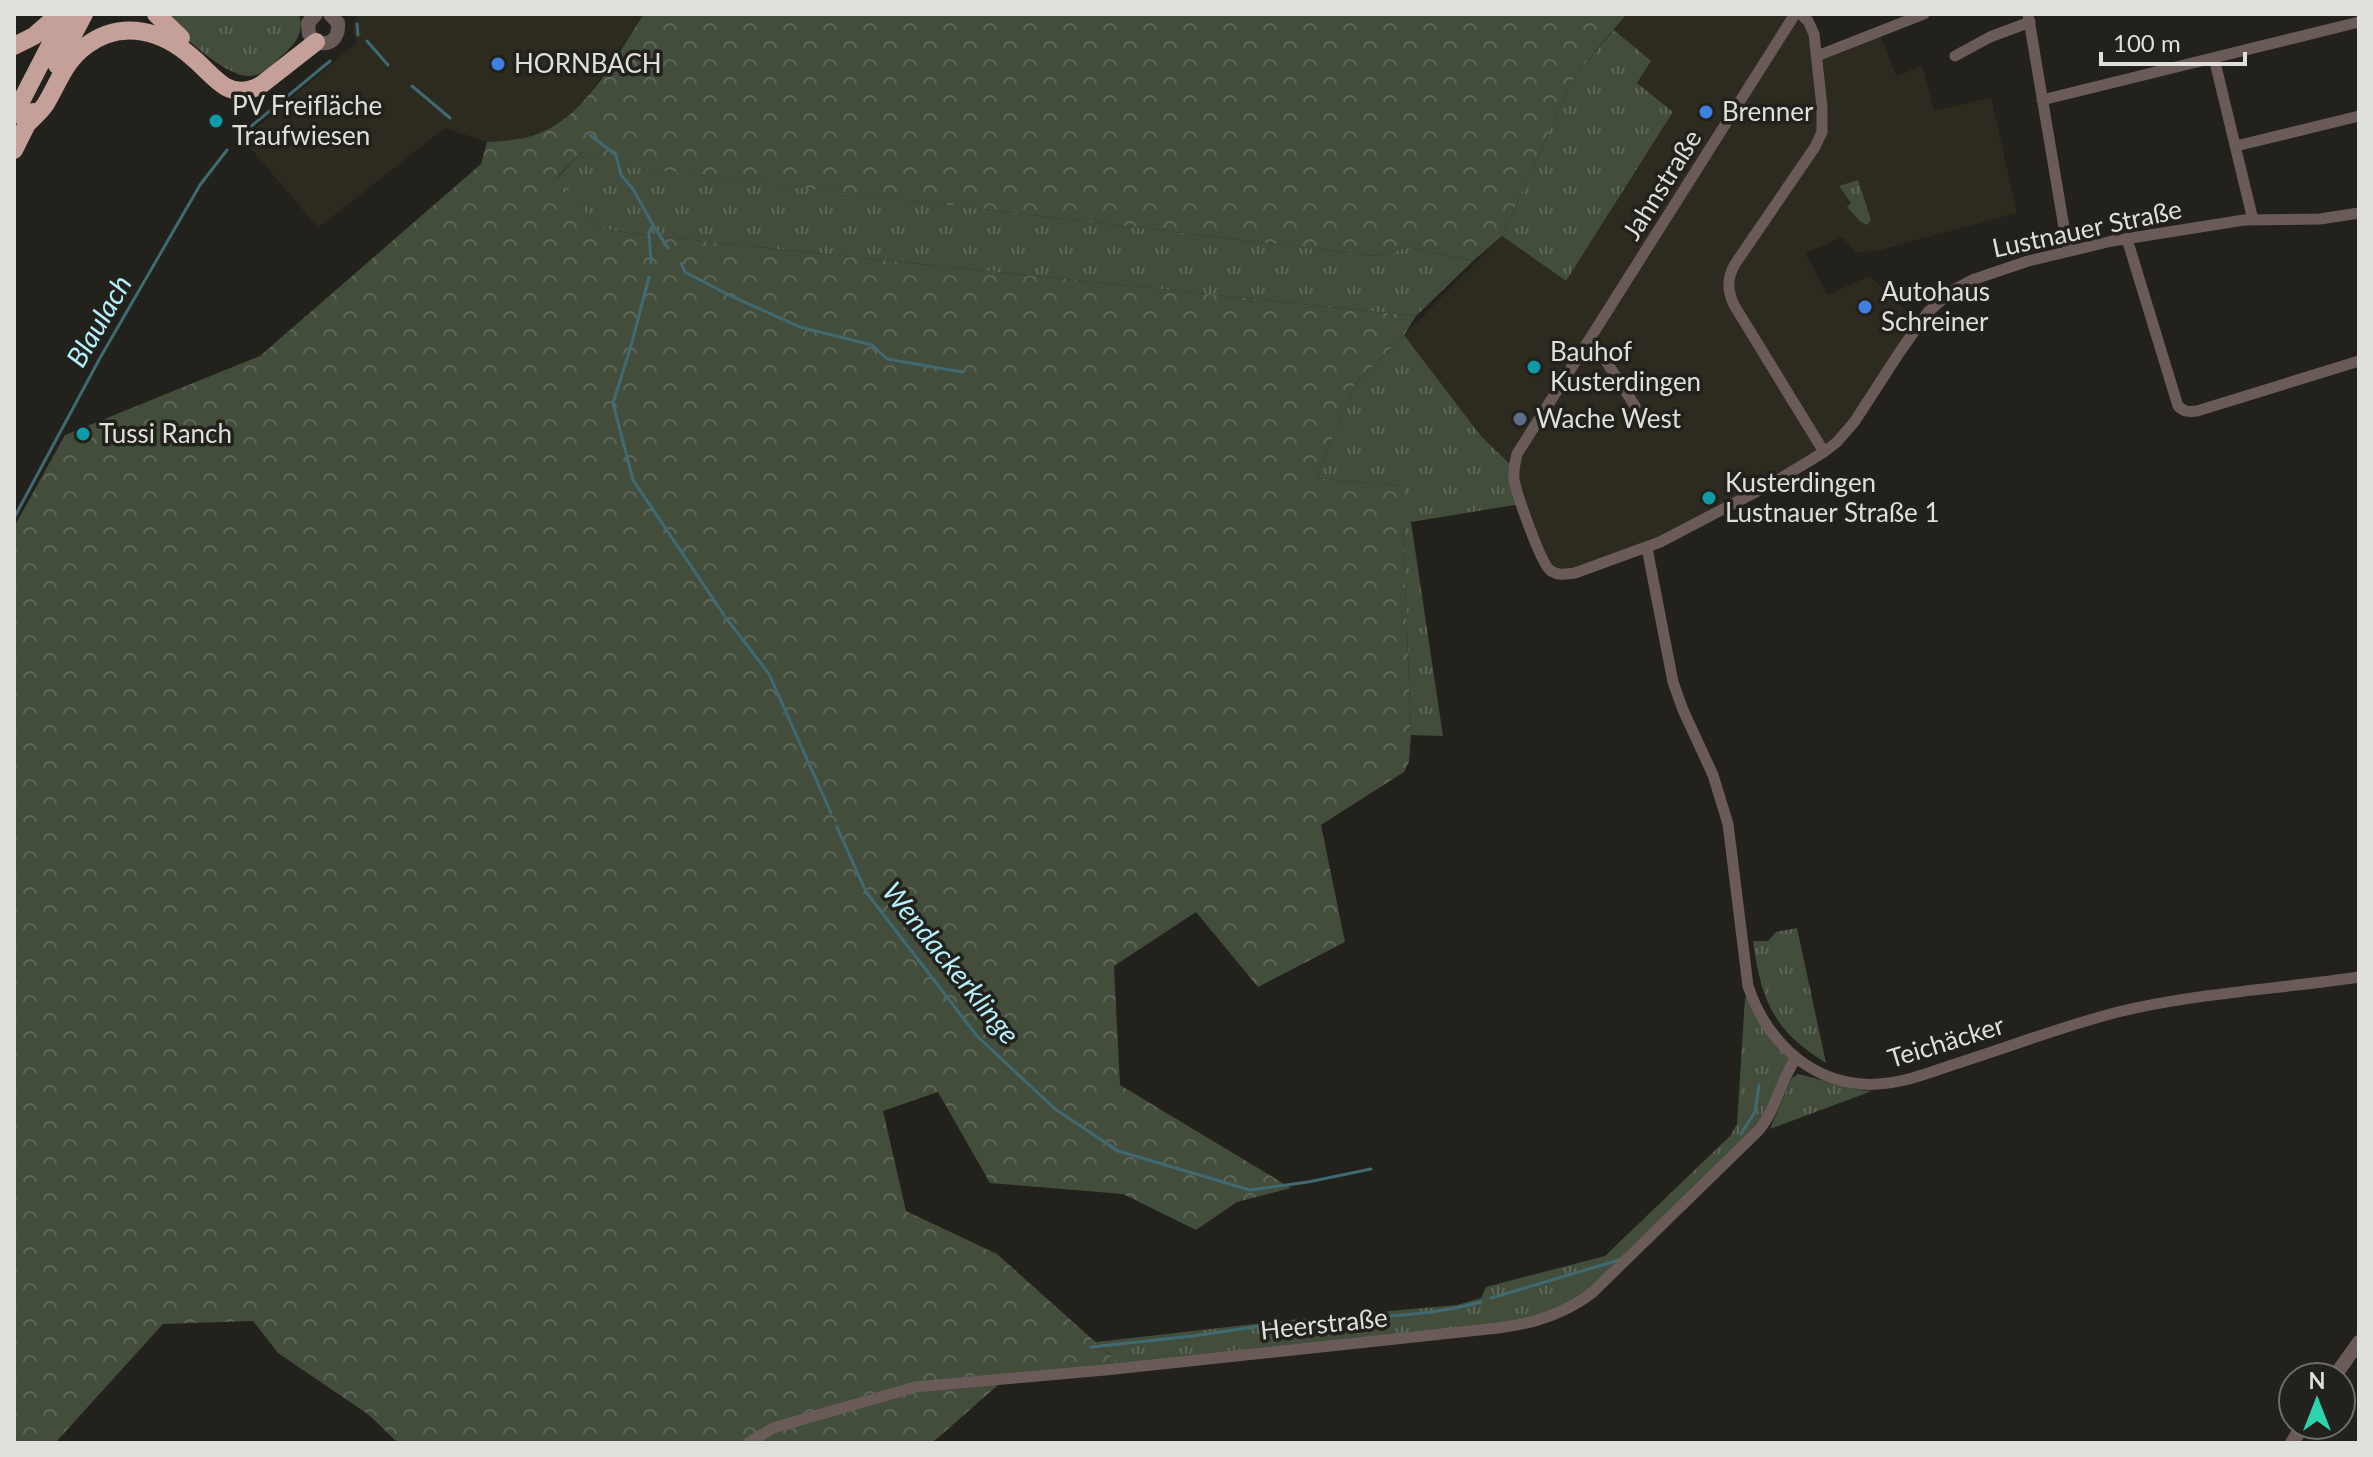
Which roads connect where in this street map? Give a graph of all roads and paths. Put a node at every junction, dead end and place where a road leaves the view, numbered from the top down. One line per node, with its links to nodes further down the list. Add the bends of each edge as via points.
1 (59, 14): 11 (highway)
2 (66, 14): 17 (highway)
3 (84, 14): 17 (highway)
4 (156, 14): 10 (highway, via 217,68 240,81 270,71 301,41)
5 (330, 14): 10 (street, via 338,23 337,37 325,44)
6 (1798, 14): 12 (street, via 1812,28); 24 (street, Jahnstraße)
7 (1924, 14): 12 (street)
8 (2029, 18): 13 (street); 15 (street)
9 (2359, 22): 14 (street)
10 (310, 24): 17 (highway, via 261,85 236,91 164,37 116,31 80,50 43,108)
11 (14, 46)
12 (1817, 56): 27 (street, via 1823,116 1819,139 1728,281 1734,305)
13 (1955, 56)
14 (2214, 58): 15 (street); 18 (street)
15 (2042, 100): 23 (street)
16 (2359, 116): 18 (street)
17 (21, 119): 19 (highway)
18 (2236, 146): 21 (street)
19 (14, 150)
20 (2359, 213): 21 (street, Lustnauer Straße)
21 (2253, 220): 22 (street, Lustnauer Straße)
22 (2127, 239): 23 (street, Lustnauer Straße); 25 (street, via 2182,410 2197,411)
23 (2068, 251): 27 (street, Lustnauer Straße, via 1981,276 1940,301 1855,421)
24 (1591, 338): 26 (street); 29 (street, Jahnstraße, via 1517,454 1514,468 1525,514)
25 (2359, 361)
26 (1635, 406)
27 (1824, 452): 28 (street, Lustnauer Straße)
28 (1647, 548): 29 (street, Lustnauer Straße, via 1575,573); 31 (street, Teichäcker, via 1673,682 1728,824 1748,986 1768,1029)
29 (1552, 572)
30 (2359, 977): 31 (street, Teichäcker, via 2149,1005 1888,1084 1836,1079)
31 (1796, 1058): 34 (street, Heerstraße, via 1758,1131 1592,1293 1547,1318 1498,1328 915,1387 773,1428)
32 (2359, 1342): 33 (street)
33 (2345, 1361)
34 (748, 1443)

